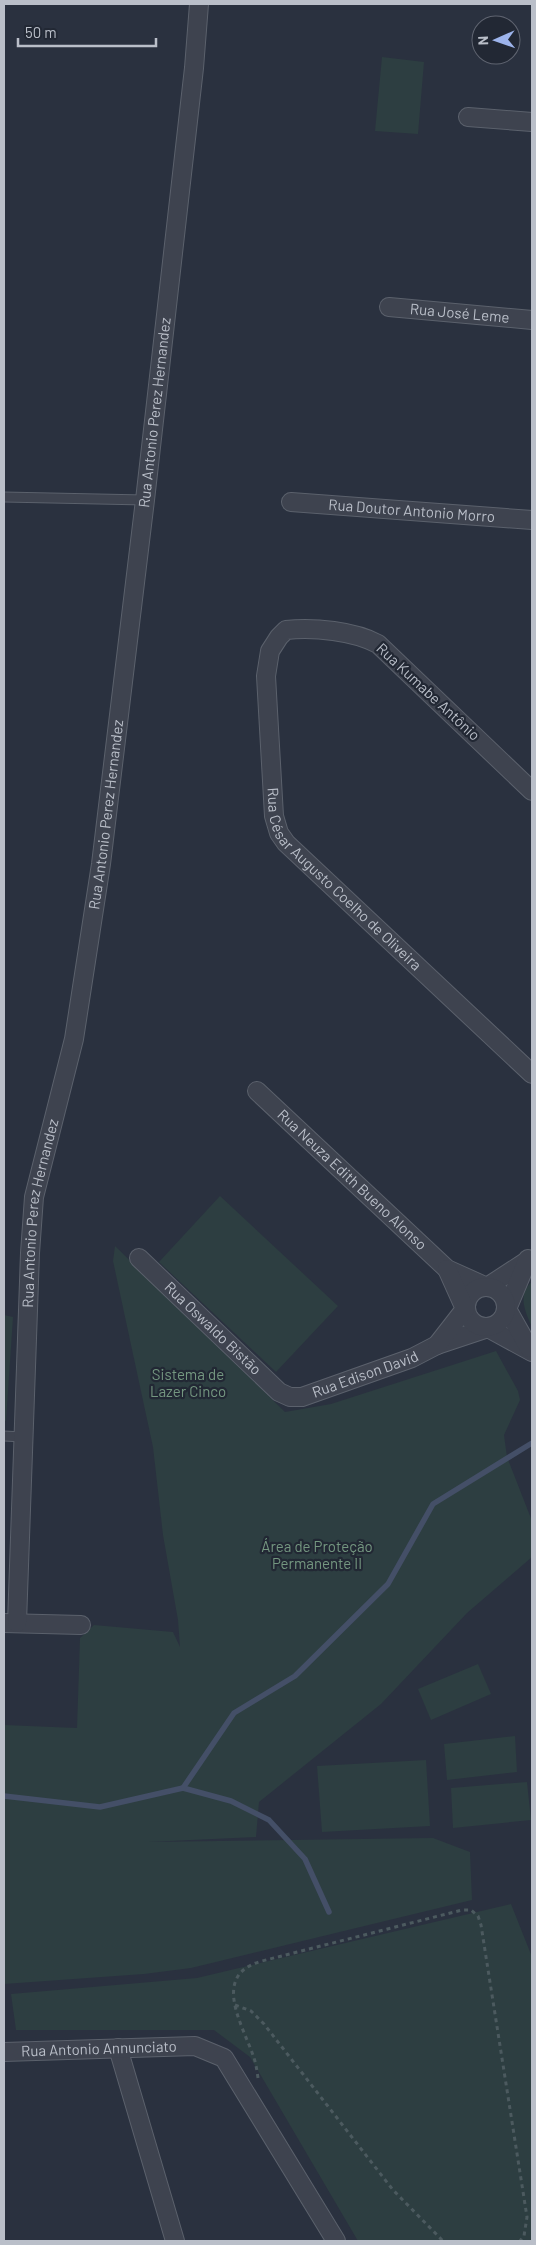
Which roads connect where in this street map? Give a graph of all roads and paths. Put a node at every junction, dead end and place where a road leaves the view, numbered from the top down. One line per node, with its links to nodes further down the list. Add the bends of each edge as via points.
1 (199, 4): 7 (street, Rua Antonio Perez Hernandez)
2 (468, 117): 3 (street)
3 (532, 122)
4 (389, 307): 5 (street, Rua José Leme)
5 (532, 320)
6 (4, 496): 7 (lane)
7 (145, 500): 25 (street, Rua Antonio Perez Hernandez, via 101,864 74,1040 34,1196)
8 (291, 502): 9 (street, Rua Doutor Antonio Morro)
9 (532, 520)
10 (279, 637): 11 (street, Rua Kumabe Antônio, via 286,630 353,633 378,644); 12 (street, Rua César Augusto Coelho de Oliveira, via 270,651 266,676 274,816 279,833 293,850)
11 (532, 791)
12 (532, 1074)
13 (257, 1091): 16 (street, Rua Neuza Edith Bueno Alonso)
14 (530, 1256): 17 (street); 18 (street)
15 (139, 1258): 23 (street, Rua Oswaldo Bistão, via 279,1392)
16 (447, 1269): 17 (street, Rua Neuza Edith Bueno Alonso); 19 (street, Rua Neuza Edith Bueno Alonso)
17 (487, 1287): 18 (street, via 501,1294); 19 (street, via 468,1296)
18 (507, 1308): 20 (street, via 500,1323); 22 (street)
19 (465, 1309): 20 (street, via 470,1321); 21 (street, Rua Edison David)
20 (488, 1328): 21 (street, Rua Edison David); 22 (street)
21 (437, 1345): 23 (street, Rua Edison David, via 403,1362 302,1397)
22 (530, 1350)
23 (290, 1397)
24 (4, 1436): 25 (lane)
25 (23, 1437): 26 (street, Rua Antonio Perez Hernandez)
26 (11, 1623): 27 (street)
27 (81, 1625)
28 (235, 2005): 31 (path, via 255,2060); 33 (path, via 236,1977 252,1963 471,1910 481,1925); 36 (path, via 251,2011 264,2024 393,2190)
29 (118, 2048): 30 (street, Rua Antonio Annunciato); 34 (street); 35 (street, Rua Antonio Annunciato, via 195,2046 224,2058)
30 (4, 2052)
31 (259, 2082)
32 (532, 2213): 33 (path)
33 (527, 2218): 37 (path)
34 (175, 2241)
35 (336, 2241)
36 (442, 2241)
37 (520, 2241)

